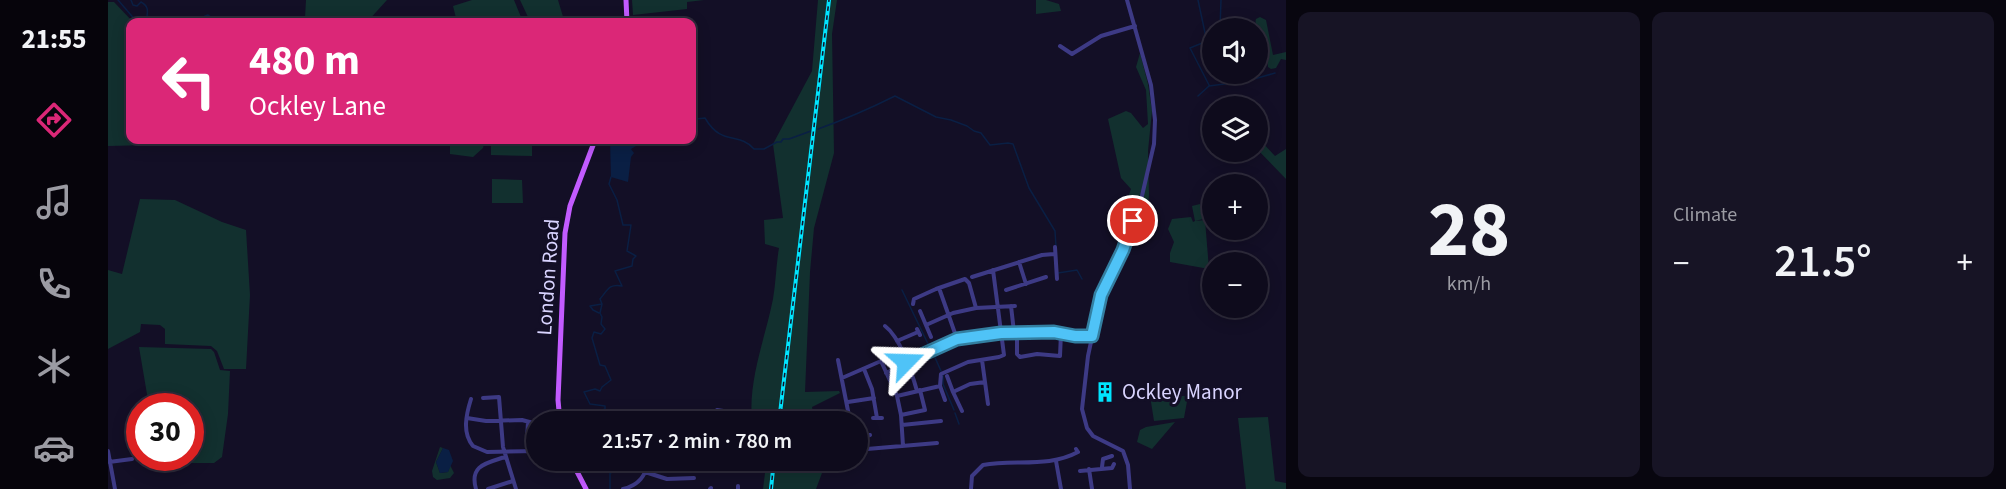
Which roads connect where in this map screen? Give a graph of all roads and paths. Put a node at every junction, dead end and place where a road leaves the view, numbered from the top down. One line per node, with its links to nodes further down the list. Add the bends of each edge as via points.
1 (626, 0): 3 (main road)
2 (1127, 0): 4 (street)
3 (627, 18)
4 (1135, 27): 5 (street, via 1101,36 1072,54); 28 (street, via 1151,85 1154,144 1141,200 1101,295)
5 (1060, 46)
6 (594, 144): 50 (main road, London Road, via 567,219)
7 (1055, 248): 8 (street)
8 (1054, 254): 9 (street); 13 (street)
9 (1019, 262): 10 (street); 14 (street)
10 (990, 271): 11 (street); 18 (street)
11 (972, 277)
12 (1046, 277): 14 (street)
13 (1057, 279)
14 (1026, 284): 16 (street)
15 (939, 288): 17 (street); 19 (street, via 967,280); 21 (street)
16 (1006, 290)
17 (913, 304)
18 (998, 307): 19 (street); 25 (street, via 1013,306); 26 (street)
19 (976, 308): 21 (street)
20 (920, 310): 22 (street)
21 (948, 314): 22 (street); 30 (street)
22 (926, 325): 29 (street)
23 (885, 326): 31 (street)
24 (918, 332): 31 (street)
25 (1016, 332): 26 (street); 27 (street); 27 (street, via 1020,357 1059,356)
26 (1001, 333): 30 (street); 33 (street, via 1004,355)
27 (1061, 333): 28 (street)
28 (1092, 336): 88 (street, via 1082,400 1085,423 1096,439 1123,451)
29 (931, 337)
30 (957, 339): 34 (street)
31 (897, 341): 34 (street)
32 (838, 360): 38 (street)
33 (982, 360): 39 (street); 40 (street, via 941,374)
34 (907, 363): 36 (street); 41 (street)
35 (864, 369): 36 (street, via 881,361); 38 (street); 45 (street)
36 (886, 373): 43 (street)
37 (947, 376): 42 (street)
38 (842, 378): 48 (street)
39 (985, 382): 42 (street); 49 (street)
40 (940, 386): 41 (street); 47 (street)
41 (918, 391): 43 (street); 53 (street, via 925,410)
42 (953, 392): 52 (street)
43 (897, 396): 53 (street)
44 (483, 398): 56 (street, via 499,397)
45 (874, 398): 48 (street); 55 (street)
46 (471, 399): 54 (street)
47 (945, 400)
48 (848, 402): 51 (street)
49 (988, 404)
50 (559, 411)
51 (849, 411)
52 (962, 411)
53 (901, 415): 59 (street)
54 (467, 418): 56 (street); 66 (street, via 467,437 472,446)
55 (877, 418)
56 (501, 420): 57 (street); 66 (street)
57 (526, 421)
58 (938, 423): 59 (street)
59 (902, 425): 61 (street)
60 (937, 443): 61 (street)
61 (903, 446): 62 (street)
62 (868, 447)
63 (108, 451): 70 (street)
64 (526, 452): 66 (street)
65 (1077, 452): 69 (street)
66 (505, 455): 78 (street); 80 (street, via 478,468)
67 (1112, 456): 72 (street, via 1103,459)
68 (126, 460): 70 (street)
69 (1056, 461): 85 (street, via 983,465 972,476); 86 (street)
70 (109, 462): 79 (street)
71 (1114, 464): 72 (street, via 1112,468)
72 (1102, 467): 73 (street)
73 (1089, 470): 75 (street); 87 (street)
74 (577, 471): 83 (main road)
75 (1080, 471)
76 (645, 472): 77 (street, via 667,479); 84 (street, via 636,485)
77 (694, 478)
78 (513, 480): 81 (street); 82 (street)
79 (115, 489)
80 (476, 489)
81 (488, 489)
82 (516, 489)
83 (586, 489)
84 (623, 489)
85 (971, 489)
86 (1061, 489)
87 (1092, 489)
88 (1130, 489)

